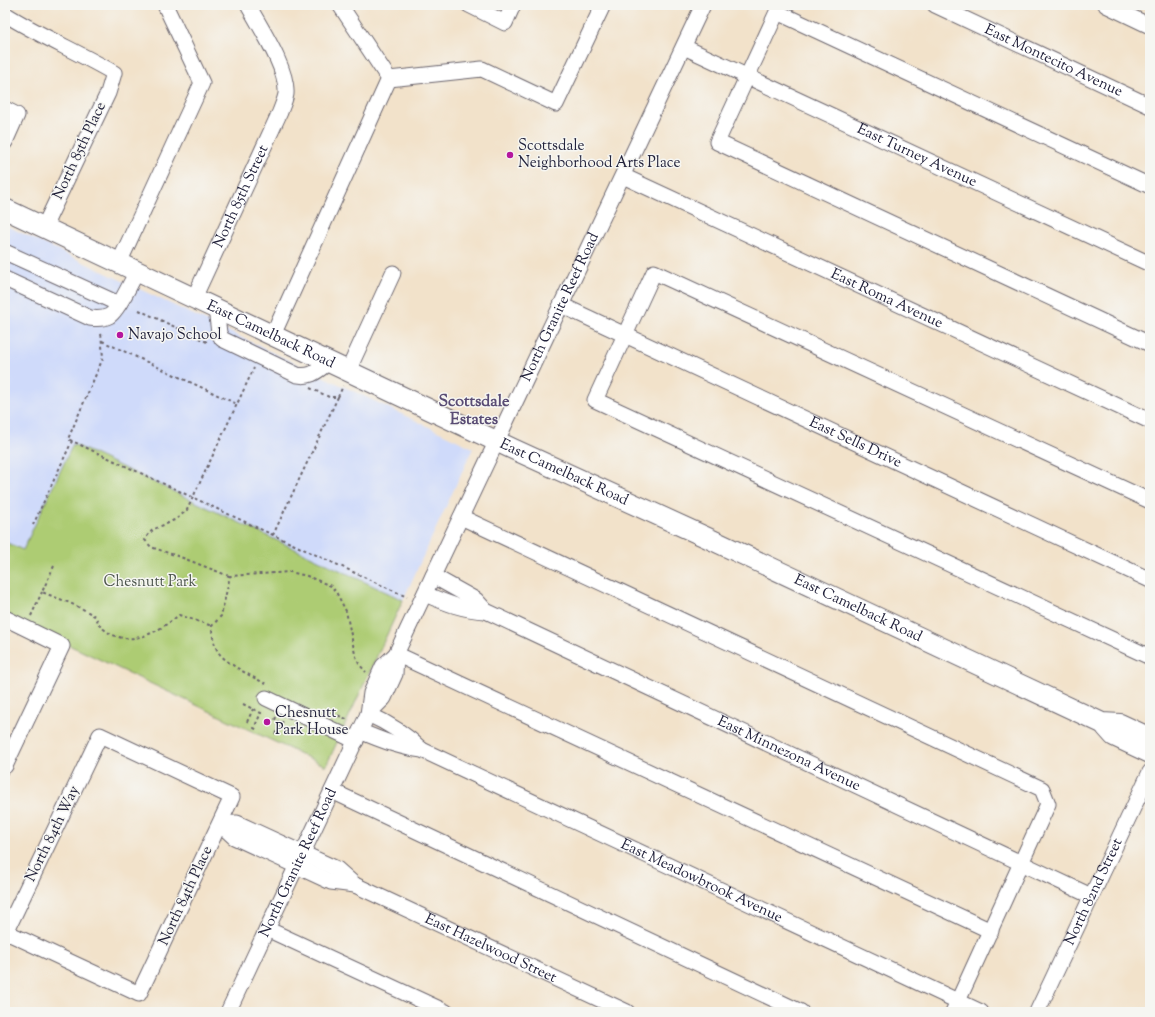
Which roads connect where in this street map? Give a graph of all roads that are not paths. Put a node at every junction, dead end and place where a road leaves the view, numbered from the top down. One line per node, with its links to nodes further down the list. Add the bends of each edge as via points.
1 (165, 5): 23 (street, via 202,83)
2 (248, 5): 28 (street, North 85th Street, via 278,62 284,77 286,94)
3 (340, 5): 14 (street)
4 (469, 5): 5 (street, via 505,23)
5 (513, 5)
6 (603, 5): 14 (street, via 556,104 482,69)
7 (703, 5): 12 (street, North Granite Reef Road)
8 (935, 5): 15 (street, East Montecito Avenue)
9 (1106, 5): 11 (street)
10 (5, 14): 21 (street, North 85th Place, via 114,72 108,94)
11 (1150, 26)
12 (684, 47): 13 (street, East Turney Avenue); 18 (street, North Granite Reef Road)
13 (747, 76): 19 (street, via 777,12); 24 (street, East Turney Avenue); 34 (street, via 717,142)
14 (389, 79): 32 (street)
15 (1150, 106)
16 (5, 109): 17 (street, via 17,114)
17 (5, 142)
18 (623, 176): 30 (street, North Granite Reef Road); 37 (street, East Roma Avenue)
19 (1150, 186)
20 (5, 209): 21 (main road, East Camelback Road)
21 (44, 227): 23 (main road, East Camelback Road)
22 (5, 252): 29 (street)
23 (119, 263): 25 (main road, East Camelback Road)
24 (1150, 264)
25 (137, 271): 28 (main road, East Camelback Road); 29 (street)
26 (393, 273): 36 (street)
27 (5, 279): 29 (street, via 90,318 110,316)
28 (194, 298): 31 (main road, East Camelback Road)
29 (119, 304)
30 (561, 305): 33 (street, East Sells Drive); 38 (street, North Granite Reef Road)
31 (216, 308): 32 (main road, East Camelback Road); 35 (street, via 222,339 305,377)
32 (273, 335): 35 (main road, East Camelback Road)
33 (625, 335): 39 (street, via 654,272); 42 (street, East Sells Drive); 47 (street, via 595,400)
34 (1150, 344)
35 (329, 362): 36 (main road, East Camelback Road)
36 (348, 371): 38 (main road, East Camelback Road)
37 (1150, 421)
38 (497, 441): 40 (street, North Granite Reef Road); 50 (main road, East Camelback Road)
39 (1150, 501)
40 (461, 517): 41 (street, North Granite Reef Road); 61 (street, via 1042,789 1048,804)
41 (433, 576): 43 (street, North Granite Reef Road); 44 (street, East Minnezona Avenue, via 476,600)
42 (1150, 580)
43 (425, 594): 44 (street, East Minnezona Avenue, via 445,603); 46 (street, North Granite Reef Road)
44 (486, 611): 61 (street, East Minnezona Avenue)
45 (5, 618): 56 (street, via 62,646)
46 (396, 654): 49 (street, North Granite Reef Road, via 395,674 384,698); 64 (street)
47 (1150, 658)
48 (267, 692): 52 (street, East Meadowbrook Avenue)
49 (368, 714): 52 (street, North Granite Reef Road); 54 (street, East Meadowbrook Avenue, via 407,737)
50 (1102, 723): 53 (main road, East Camelback Road, via 1120,724); 55 (main road, East Camelback Road, via 1114,736)
51 (100, 735): 59 (street, North 84th Place, via 232,797); 65 (street, North 84th Way)
52 (358, 736): 54 (street, East Meadowbrook Avenue); 58 (street, North Granite Reef Road)
53 (1150, 738)
54 (422, 750): 66 (street, East Meadowbrook Avenue)
55 (1150, 753)
56 (5, 766)
57 (1150, 772): 62 (street, North 82nd Street)
58 (332, 791): 60 (street, North Granite Reef Road); 70 (street)
59 (220, 824): 60 (street, East Hazelwood Street, via 234,837 258,841); 65 (street, North 84th Place, via 139,994)
60 (300, 860): 63 (street, North Granite Reef Road); 69 (street, East Hazelwood Street, via 337,869 355,885)
61 (1022, 863): 62 (street, East Minnezona Avenue); 64 (street)
62 (1092, 896): 72 (street, North 82nd Street)
63 (267, 929): 67 (street, North Granite Reef Road); 68 (street)
64 (991, 931): 66 (street)
65 (6, 932)
66 (956, 1007): 71 (street, East Meadowbrook Avenue)
67 (228, 1012)
68 (446, 1012)
69 (627, 1012)
70 (801, 1012)
71 (981, 1012)
72 (1037, 1012)

